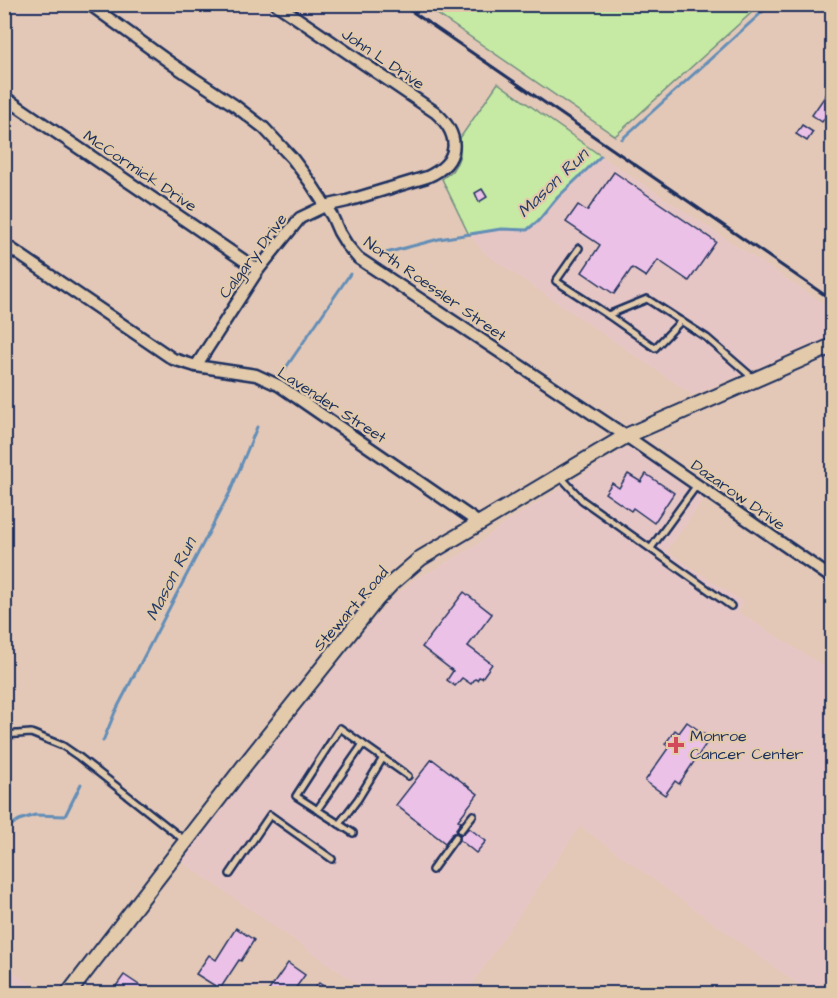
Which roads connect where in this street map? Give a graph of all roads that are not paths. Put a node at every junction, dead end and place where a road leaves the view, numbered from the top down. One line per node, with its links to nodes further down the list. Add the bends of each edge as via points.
1 (89, 4): 5 (street, North Roessler Street, via 264,128 298,166)
2 (276, 4): 4 (street, John L Drive, via 435,112 450,131)
3 (4, 97): 8 (street, McCormick Drive)
4 (453, 152): 5 (street, Calgary Drive, via 438,173)
5 (325, 206): 8 (street, Calgary Drive, via 300,218); 14 (street, North Roessler Street, via 358,258)
6 (4, 244): 12 (street, Lavender Street, via 173,359)
7 (579, 248): 9 (lane, via 556,281)
8 (258, 270): 12 (street, Calgary Drive)
9 (608, 315): 10 (lane, via 647,299); 10 (lane, via 655,348)
10 (681, 321): 13 (lane, via 707,338)
11 (832, 346): 13 (street, Stewart Road)
12 (196, 366): 17 (street, Lavender Street, via 256,375 280,386)
13 (754, 380): 14 (street, Stewart Road)
14 (626, 436): 15 (street, Stewart Road); 16 (street, Dazarow Drive)
15 (560, 475): 17 (street, Stewart Road); 18 (lane, via 582,500)
16 (697, 485): 18 (lane); 19 (street, Dazarow Drive)
17 (479, 523): 31 (street, Stewart Road, via 421,558 377,599)
18 (651, 549): 20 (lane)
19 (832, 578)
20 (731, 606)
21 (4, 735): 31 (lane, via 32,733 63,746)
22 (363, 744): 23 (lane); 25 (lane); 25 (lane, via 340,728 296,796)
23 (383, 758): 24 (lane); 27 (lane)
24 (408, 776)
25 (317, 810): 27 (lane)
26 (473, 815): 28 (lane)
27 (339, 824): 29 (lane)
28 (461, 830)
29 (353, 833)
30 (456, 837): 33 (lane)
31 (186, 841): 35 (street, Stewart Road)
32 (332, 859): 34 (lane, via 270,815)
33 (432, 870)
34 (230, 874)
35 (68, 993)

